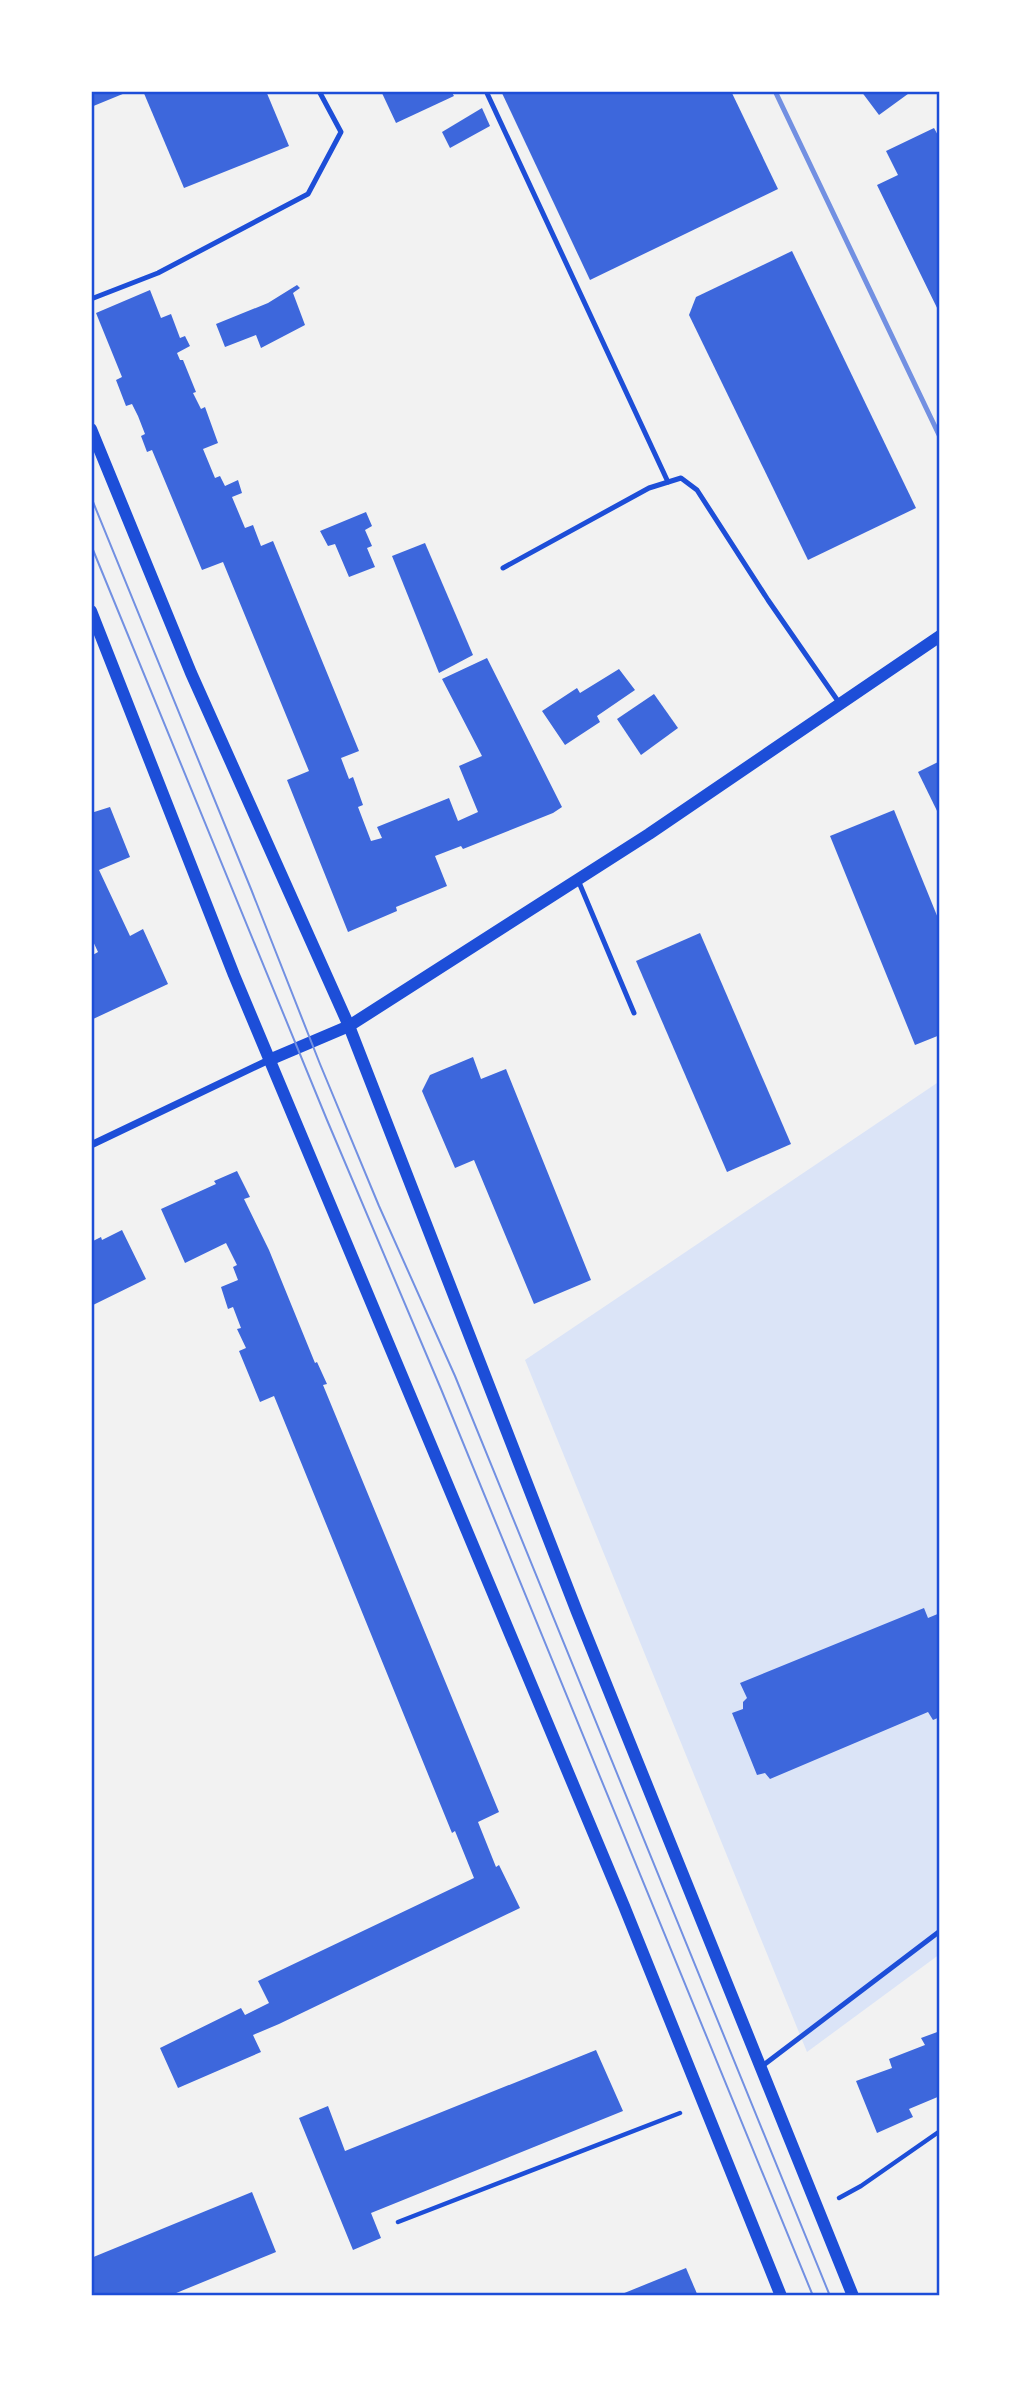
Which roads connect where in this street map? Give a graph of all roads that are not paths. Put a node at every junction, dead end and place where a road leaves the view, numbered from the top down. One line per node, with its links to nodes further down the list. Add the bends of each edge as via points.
1 (318, 91): 3 (lane, via 341,132 308,194 158,273)
2 (486, 91): 5 (lane)
3 (91, 299)
4 (91, 429): 12 (street, via 191,673)
5 (668, 482): 6 (lane); 9 (lane, via 681,478 697,490)
6 (503, 568)
7 (91, 611): 13 (street)
8 (940, 636): 9 (street)
9 (840, 704): 10 (street)
10 (579, 880): 11 (lane); 12 (street)
11 (634, 1013)
12 (349, 1026): 13 (street); 16 (street, via 577,1612)
13 (269, 1060): 14 (street); 17 (street, via 624,1906)
14 (91, 1145)
15 (940, 1931): 16 (lane)
16 (761, 2067): 18 (street)
17 (781, 2296)
18 (853, 2296)

